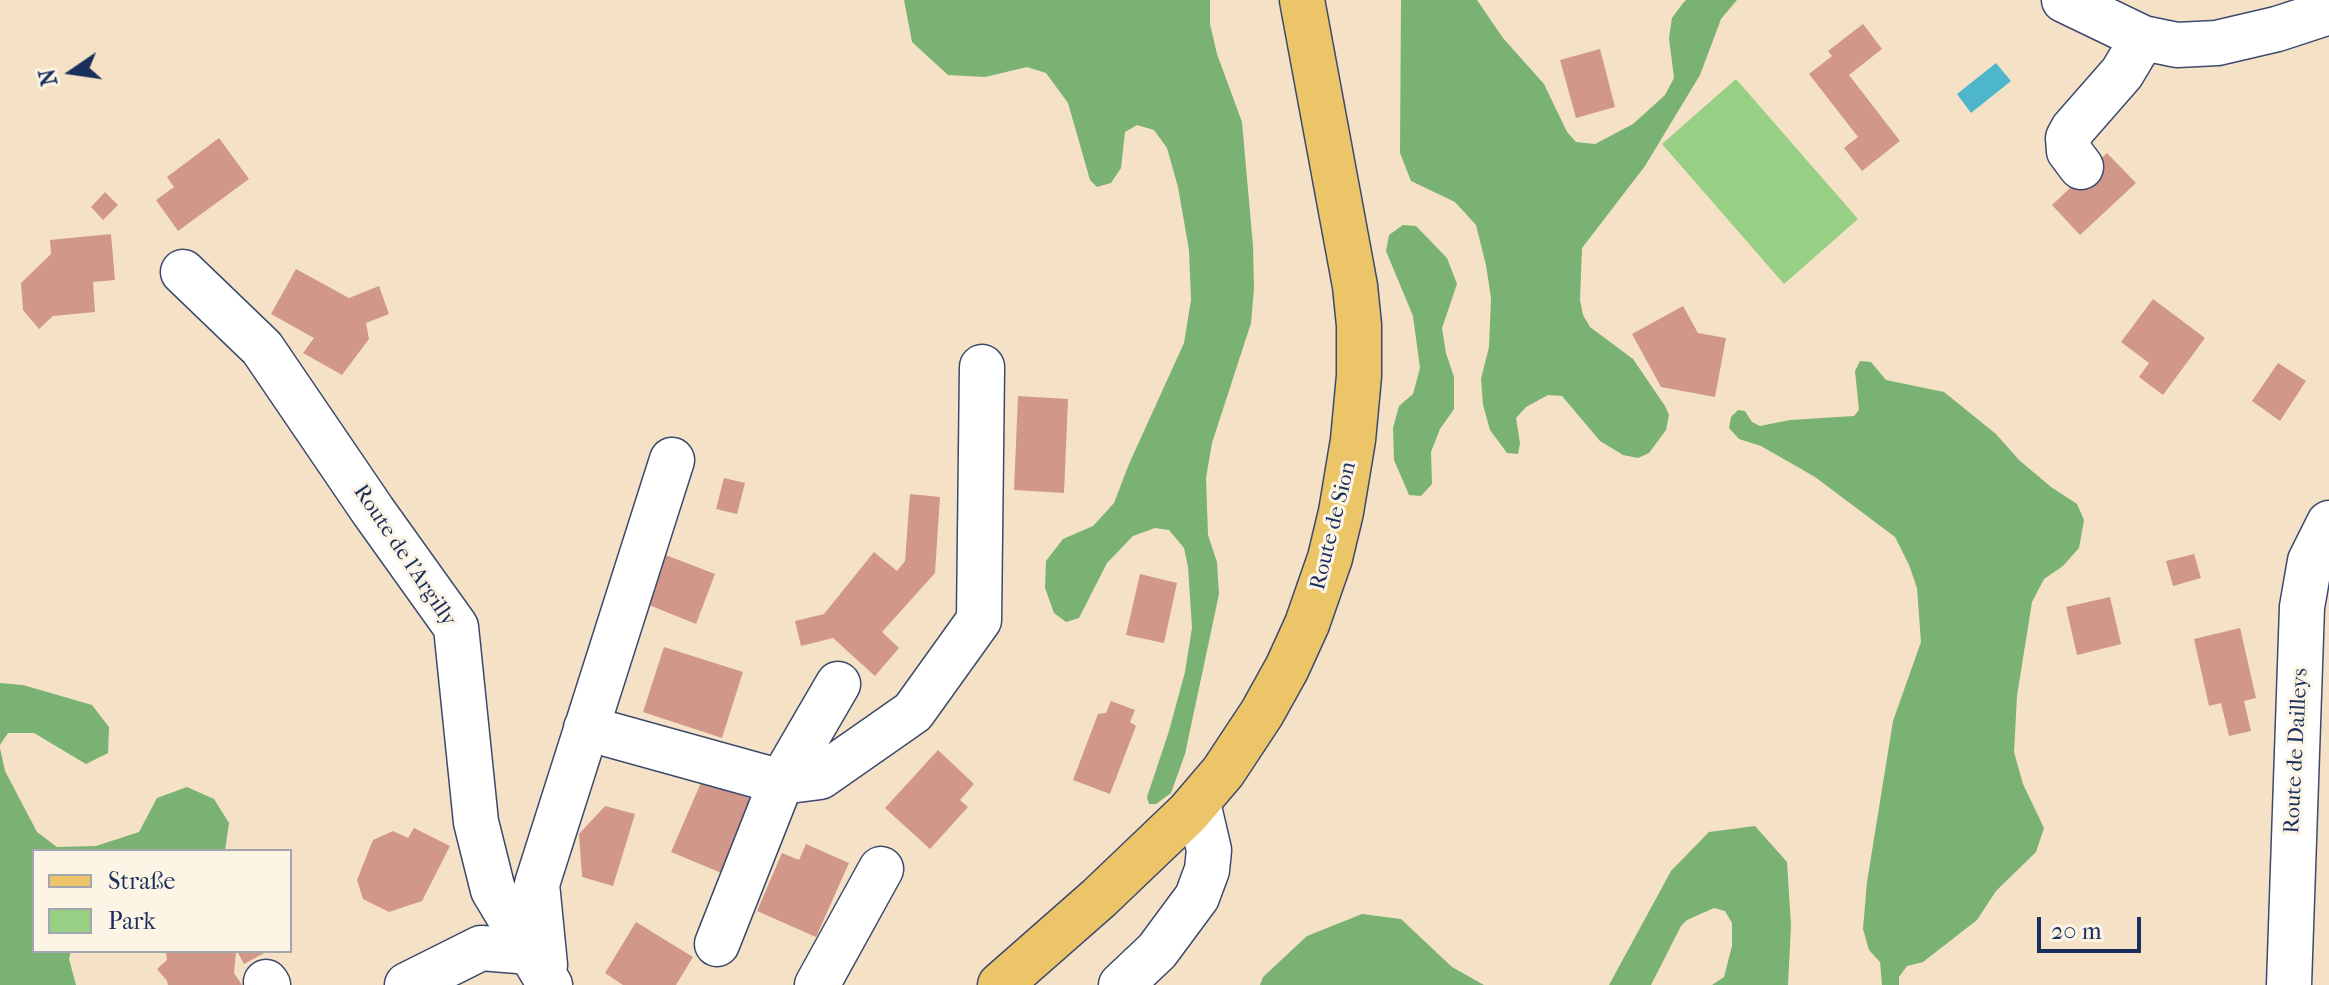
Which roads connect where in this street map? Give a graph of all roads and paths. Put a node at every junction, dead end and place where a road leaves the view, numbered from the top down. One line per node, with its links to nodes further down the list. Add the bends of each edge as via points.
1 (1302, 0): 13 (main road, Route de Sion, via 1355,286 1359,376 1353,440 1330,558 1307,624 1262,713)
2 (2064, 0): 4 (street)
3 (2329, 12): 4 (street, via 2217,43 2177,45)
4 (2143, 38): 5 (street, via 2122,73 2068,138 2069,151)
5 (2081, 167)
6 (183, 272): 16 (street, Route de l'Argilly, via 262,348 456,627 476,822 493,890)
7 (982, 367): 12 (street, via 979,620 913,712 820,777)
8 (672, 460): 11 (street)
9 (2329, 523): 21 (street, Route de Dailleys, via 2310,561 2302,607)
10 (838, 684): 12 (street)
11 (586, 728): 12 (street); 16 (street, via 537,884)
12 (781, 782): 15 (street)
13 (1198, 803): 19 (main road, Route de Sion); 20 (street, via 1209,850 1197,897 1157,951)
14 (881, 869): 18 (street)
15 (717, 944)
16 (542, 972): 17 (street, via 481,948)
17 (407, 985)
18 (817, 985)
19 (1000, 985)
20 (1121, 985)
21 (2289, 985)

